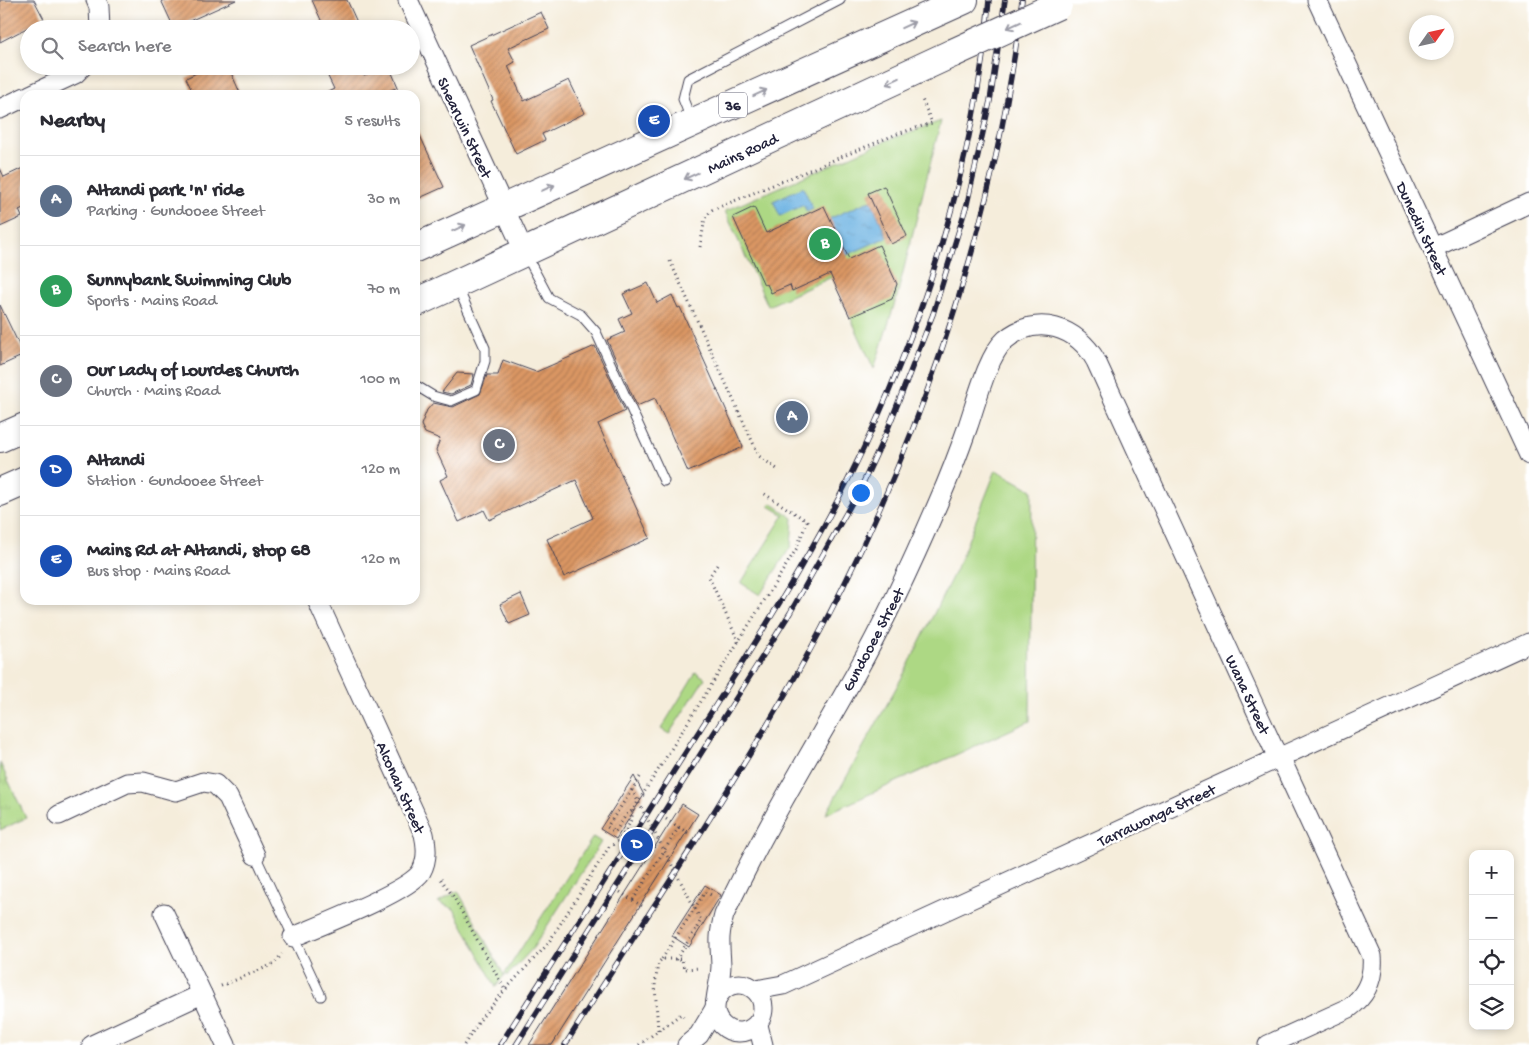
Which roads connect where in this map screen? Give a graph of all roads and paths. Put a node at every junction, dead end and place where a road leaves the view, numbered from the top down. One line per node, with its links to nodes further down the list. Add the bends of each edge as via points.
1 (96, 0): 7 (street)
2 (408, 0): 8 (street, Shearwin Street)
3 (840, 0): 15 (lane, via 688,79 684,99)
4 (1317, 0): 20 (street, Dunedin Street)
5 (963, 1): 15 (main road, 36, one-way to 5)
6 (1064, 2): 21 (main road, Mains Road, one-way to 21, bridge)
7 (100, 20)
8 (417, 20)
9 (420, 26): 17 (street, Shearwin Street)
10 (73, 75): 11 (street)
11 (41, 90)
12 (921, 97): 19 (path, via 932,123 897,134 712,210 705,218)
13 (20, 100): 14 (street)
14 (0, 109)
15 (692, 124): 17 (main road, 36, one-way to 15)
16 (1529, 203): 20 (street)
17 (504, 208): 18 (main road, 36, one-way to 17); 21 (street, Shearwin Street)
18 (420, 246)
19 (700, 247)
20 (1433, 248): 29 (street, Dunedin Street)
21 (525, 253): 23 (main road, Mains Road); 31 (lane, via 549,298 582,315 596,332)
22 (670, 261): 30 (path, via 759,456)
23 (456, 284): 24 (main road, Mains Road); 26 (lane, via 485,348 485,361 476,390 451,401)
24 (420, 301)
25 (1039, 325): 39 (street, Wana Street, via 1067,330 1089,348); 58 (street, Gundooee Street, via 1013,334 995,351 961,445 914,558 860,665 788,789 724,915 718,948)
26 (420, 388)
27 (20, 429): 28 (main road)
28 (0, 438)
29 (1529, 456)
30 (777, 469)
31 (664, 481)
32 (20, 482): 33 (main road)
33 (0, 492)
34 (762, 493): 37 (path, via 807,521 797,548)
35 (716, 565): 37 (path, via 709,577)
36 (319, 605): 49 (street, Alconah Street, via 424,834)
37 (739, 643): 42 (path)
38 (1529, 643): 39 (street, Tarrawonga Street)
39 (1279, 758): 60 (street, Tarrawonga Street); 74 (street, Wana Street, via 1369,947 1373,966 1368,986 1357,1002)
40 (640, 777): 41 (path, bridge)
41 (632, 790): 42 (path, via 607,827 615,832); 47 (path, bridge)
42 (633, 810): 61 (path, via 632,818 617,843 609,847 547,944)
43 (59, 815): 48 (street, via 127,783 143,782 176,791 203,782 215,784 228,798)
44 (666, 819): 45 (path)
45 (679, 827): 46 (path); 47 (path)
46 (691, 835)
47 (664, 850): 52 (path); 57 (path, bridge, via 701,920)
48 (255, 855): 55 (lane)
49 (425, 862): 55 (street, via 414,880 406,886); 61 (path, via 454,896)
50 (620, 892): 52 (path)
51 (705, 892): 56 (path)
52 (633, 900): 53 (path)
53 (645, 908)
54 (164, 913): 63 (street)
55 (294, 937): 63 (path, via 274,964); 64 (lane)
56 (662, 959): 57 (path); 67 (path, via 656,968)
57 (676, 960): 58 (path, via 682,959 684,970)
58 (721, 966): 59 (street); 65 (street, Gundooee Street)
59 (737, 984): 62 (street); 65 (street, via 720,992)
60 (783, 985): 62 (street, Tarrawonga Street); 66 (street, Tarrawonga Street)
61 (505, 990): 72 (path)
62 (756, 990): 66 (street)
63 (202, 994): 70 (street); 71 (street)
64 (321, 996)
65 (715, 1005): 68 (street, via 717,1019 723,1027); 69 (street, Gundooee Street)
66 (764, 1007): 68 (street, via 762,1017)
67 (658, 1030)
68 (746, 1034): 69 (street, Gundooee Street); 73 (street)
69 (693, 1040)
70 (92, 1045)
71 (226, 1045)
72 (464, 1045)
73 (763, 1045)
74 (1268, 1045)

